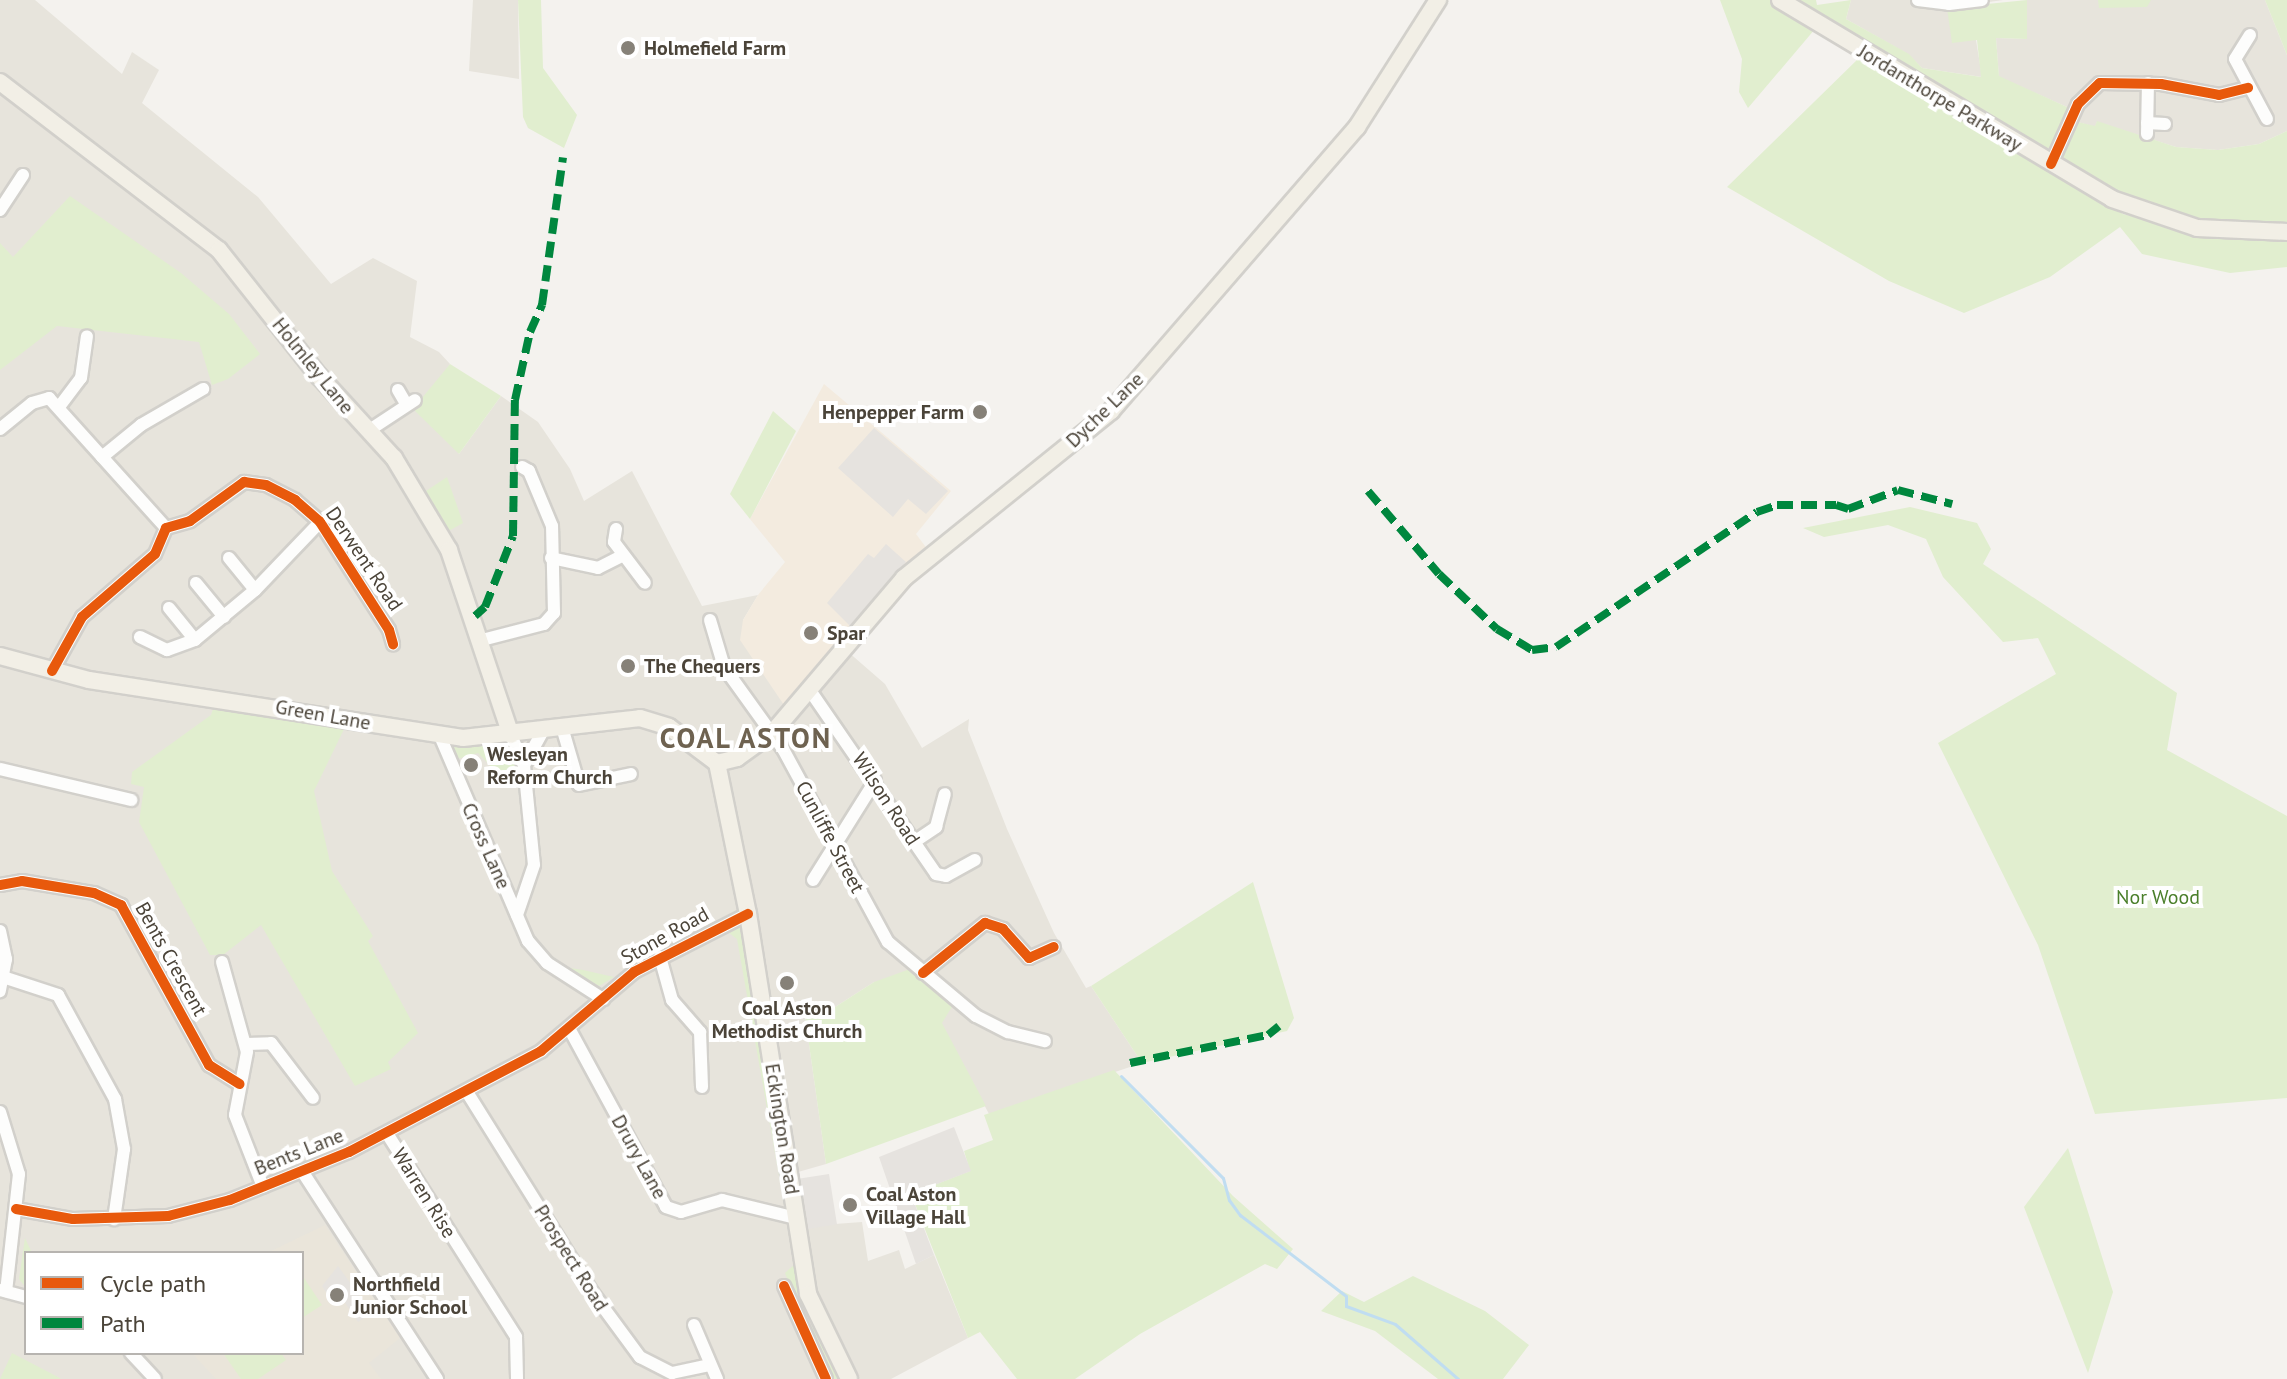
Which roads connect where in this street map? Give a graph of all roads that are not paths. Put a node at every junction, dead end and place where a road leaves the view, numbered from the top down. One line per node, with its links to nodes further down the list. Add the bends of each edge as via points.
1 (1438, 0): 41 (main road, Dyche Lane, via 1357,127 1111,411 904,578)
2 (1780, 0): 11 (main road, Jordanthorpe Parkway)
3 (1918, 0): 4 (street)
4 (1982, 0)
5 (2250, 35): 8 (street, via 2235,54)
6 (0, 82): 20 (main road, Holmley Lane, via 219,250)
7 (2148, 83): 8 (street, via 2219,95); 10 (street, via 2147,128); 11 (street, via 2109,81 2093,87 2078,104)
8 (2248, 88): 9 (street)
9 (2267, 119)
10 (2165, 124)
11 (2051, 164): 14 (main road, Jordanthorpe Parkway, via 2112,199 2165,220 2233,232)
12 (23, 175): 13 (street)
13 (0, 210)
14 (2287, 232)
15 (82, 343): 18 (street, via 81,378)
16 (203, 389): 21 (street, via 141,425)
17 (398, 390): 20 (street, via 410,402)
18 (59, 407): 19 (street, via 40,398); 21 (street)
19 (0, 429)
20 (368, 431): 37 (main road, Holmley Lane, via 394,458 429,514)
21 (102, 457): 24 (street)
22 (522, 467): 28 (street, via 529,471 531,491 552,526)
23 (320, 522): 24 (street, Derwent Road, via 288,496 244,482 190,521); 31 (street); 38 (street, Derwent Road)
24 (166, 528): 40 (street, via 155,554 82,617)
25 (616, 529): 26 (street, via 614,542)
26 (623, 555): 28 (street, via 598,568); 30 (street)
27 (229, 558): 31 (street)
28 (551, 558): 37 (street, via 555,605 550,620)
29 (196, 583): 33 (street)
30 (645, 583)
31 (255, 590): 33 (street)
32 (169, 608): 36 (street)
33 (224, 617): 36 (street)
34 (710, 620): 44 (street, Cunliffe Street, via 733,682)
35 (140, 637): 36 (street, via 167,650)
36 (195, 640)
37 (482, 640): 45 (main road, Holmley Lane)
38 (393, 644)
39 (0, 656): 40 (main road, Green Lane)
40 (52, 671): 46 (main road, Green Lane)
41 (809, 689): 44 (main road, Dyche Lane); 51 (street, Wilson Road)
42 (562, 727): 43 (main road, Green Lane); 47 (main road, Green Lane, via 648,719 669,727); 50 (street, via 579,785)
43 (544, 729): 45 (main road, Green Lane); 48 (street)
44 (773, 732): 47 (main road, Dyche Lane, via 737,758); 55 (street, Cunliffe Street)
45 (511, 735): 46 (main road, Green Lane); 48 (street)
46 (440, 736): 58 (street, Cross Lane)
47 (717, 763): 61 (main road, Eckington Road)
48 (524, 765): 60 (street, via 534,865)
49 (0, 769): 53 (street)
50 (631, 774)
51 (875, 781): 54 (street, Wilson Road); 55 (street)
52 (945, 794): 54 (street, via 936,827)
53 (131, 800)
54 (914, 842): 56 (street, Wilson Road, via 939,876)
55 (834, 846): 57 (street); 67 (street, Cunliffe Street, via 888,942)
56 (975, 860)
57 (813, 880)
58 (504, 883): 60 (street); 62 (street, Cross Lane)
59 (0, 885): 74 (street, Bents Crescent, via 37,883 94,893 121,905 209,1065)
60 (529, 885): 62 (street)
61 (748, 914): 65 (street, Stone Road); 83 (main road, Eckington Road)
62 (517, 915): 70 (street, Cross Lane, via 537,953)
63 (0, 931): 68 (street)
64 (1054, 947): 67 (street, via 1029,958 1003,929 985,923)
65 (660, 957): 70 (street, Stone Road); 75 (street, via 672,1000 700,1032)
66 (222, 962): 73 (street)
67 (923, 973): 72 (street, Cunliffe Street, via 991,1025)
68 (3, 977): 69 (street); 84 (street, via 58,995 115,1099 124,1149)
69 (0, 991)
70 (603, 999): 71 (street, Stone Road)
71 (570, 1030): 76 (street, Bents Lane); 83 (street, Drury Lane, via 666,1207 681,1212 722,1200)
72 (1045, 1041)
73 (247, 1044): 74 (street); 77 (street, via 271,1043)
74 (240, 1084): 81 (street, via 235,1115)
75 (702, 1087)
76 (467, 1092): 79 (street, Bents Lane); 90 (street, Prospect Road, via 592,1292 640,1357 672,1373)
77 (313, 1098)
78 (0, 1112): 82 (street, via 18,1163)
79 (388, 1135): 80 (street, Bents Lane); 93 (street, Warren Rise, via 516,1337)
80 (302, 1171): 81 (street, Bents Lane); 92 (street)
81 (263, 1187): 84 (street, Bents Lane, via 185,1213)
82 (16, 1209): 84 (street, Bents Lane, via 73,1219); 86 (street)
83 (796, 1218): 96 (main road, Eckington Road, via 816,1317)
84 (114, 1219)
85 (784, 1286): 95 (street)
86 (3, 1291): 87 (street)
87 (24, 1296)
88 (694, 1325): 90 (street)
89 (133, 1355): 91 (street)
90 (710, 1365): 94 (street)
91 (155, 1379)
92 (437, 1379)
93 (517, 1379)
94 (717, 1379)
95 (826, 1379)
96 (849, 1379)

